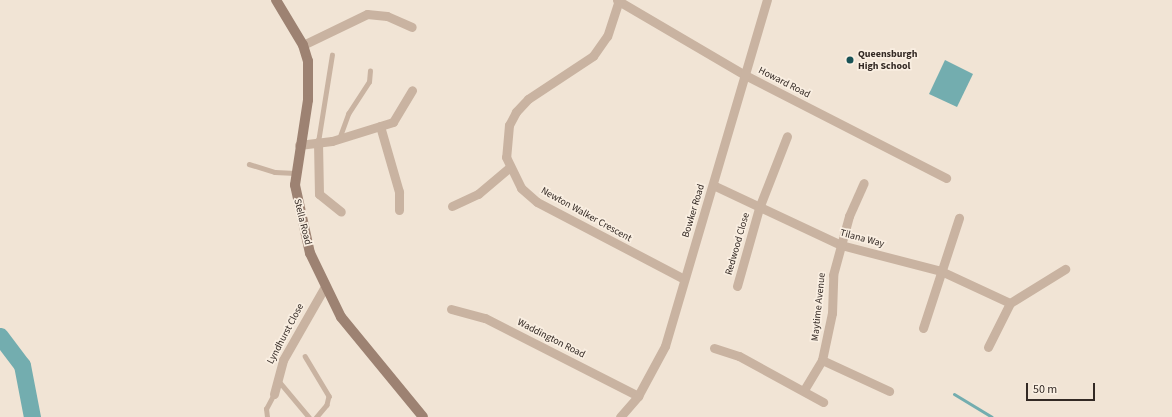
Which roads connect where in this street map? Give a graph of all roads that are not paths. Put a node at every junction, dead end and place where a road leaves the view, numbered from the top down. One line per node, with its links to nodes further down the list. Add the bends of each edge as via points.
1 (276, 0): 5 (main road, Stella Road)
2 (618, 0): 8 (street, Howard Road); 16 (street, Newton Walker Crescent, via 606,36 594,56 528,99 516,112 505,149)
3 (767, 0): 8 (street, Bowker Road)
4 (412, 27): 5 (street, via 387,16 367,14)
5 (303, 45): 14 (main road, Stella Road, via 309,82)
6 (332, 55): 13 (lane)
7 (370, 71): 12 (lane, via 369,82 348,114)
8 (745, 75): 18 (street, Howard Road); 20 (street, Bowker Road)
9 (412, 90): 10 (street, via 396,119)
10 (380, 126): 12 (street); 23 (street, via 400,192)
11 (787, 136): 22 (street, Redwood Close)
12 (339, 139): 13 (street)
13 (318, 142): 14 (street); 24 (street, via 320,194)
14 (299, 145): 17 (main road, Stella Road)
15 (250, 164): 17 (lane)
16 (510, 167): 21 (street, via 478,194); 29 (street, Newton Walker Crescent, via 521,188 537,202)
17 (295, 173): 31 (main road, Stella Road, via 302,226)
18 (946, 178)
19 (864, 183): 26 (street, Maytime Avenue)
20 (713, 185): 22 (street, Tilana Way); 29 (street, Bowker Road)
21 (452, 206)
22 (759, 208): 26 (street, Tilana Way); 30 (street, Redwood Close)
23 (399, 210)
24 (341, 212)
25 (960, 218): 28 (street)
26 (841, 246): 28 (street, Tilana Way); 38 (street, Maytime Avenue, via 833,275 831,321)
27 (1065, 270): 32 (street)
28 (941, 271): 32 (street, Tilana Way); 34 (street)
29 (684, 279): 43 (street, Bowker Road, via 661,357)
30 (737, 286)
31 (324, 288): 39 (street, Lyndhurst Close); 48 (main road, Stella Road, via 363,347)
32 (1010, 303): 35 (street)
33 (451, 309): 43 (street, Waddington Road, via 485,318)
34 (923, 328)
35 (988, 347)
36 (714, 348): 40 (street, via 739,356)
37 (305, 356): 47 (lane, via 329,396 327,405)
38 (822, 360): 40 (street, Maytime Avenue); 41 (street)
39 (276, 377): 42 (street, Lyndhurst Close); 46 (lane)
40 (804, 390): 44 (street)
41 (889, 391)
42 (274, 394): 45 (lane, via 266,409)
43 (638, 396): 49 (street, Bowker Road)
44 (823, 402)
45 (266, 417)
46 (309, 417)
47 (317, 417)
48 (423, 417)
49 (620, 417)

